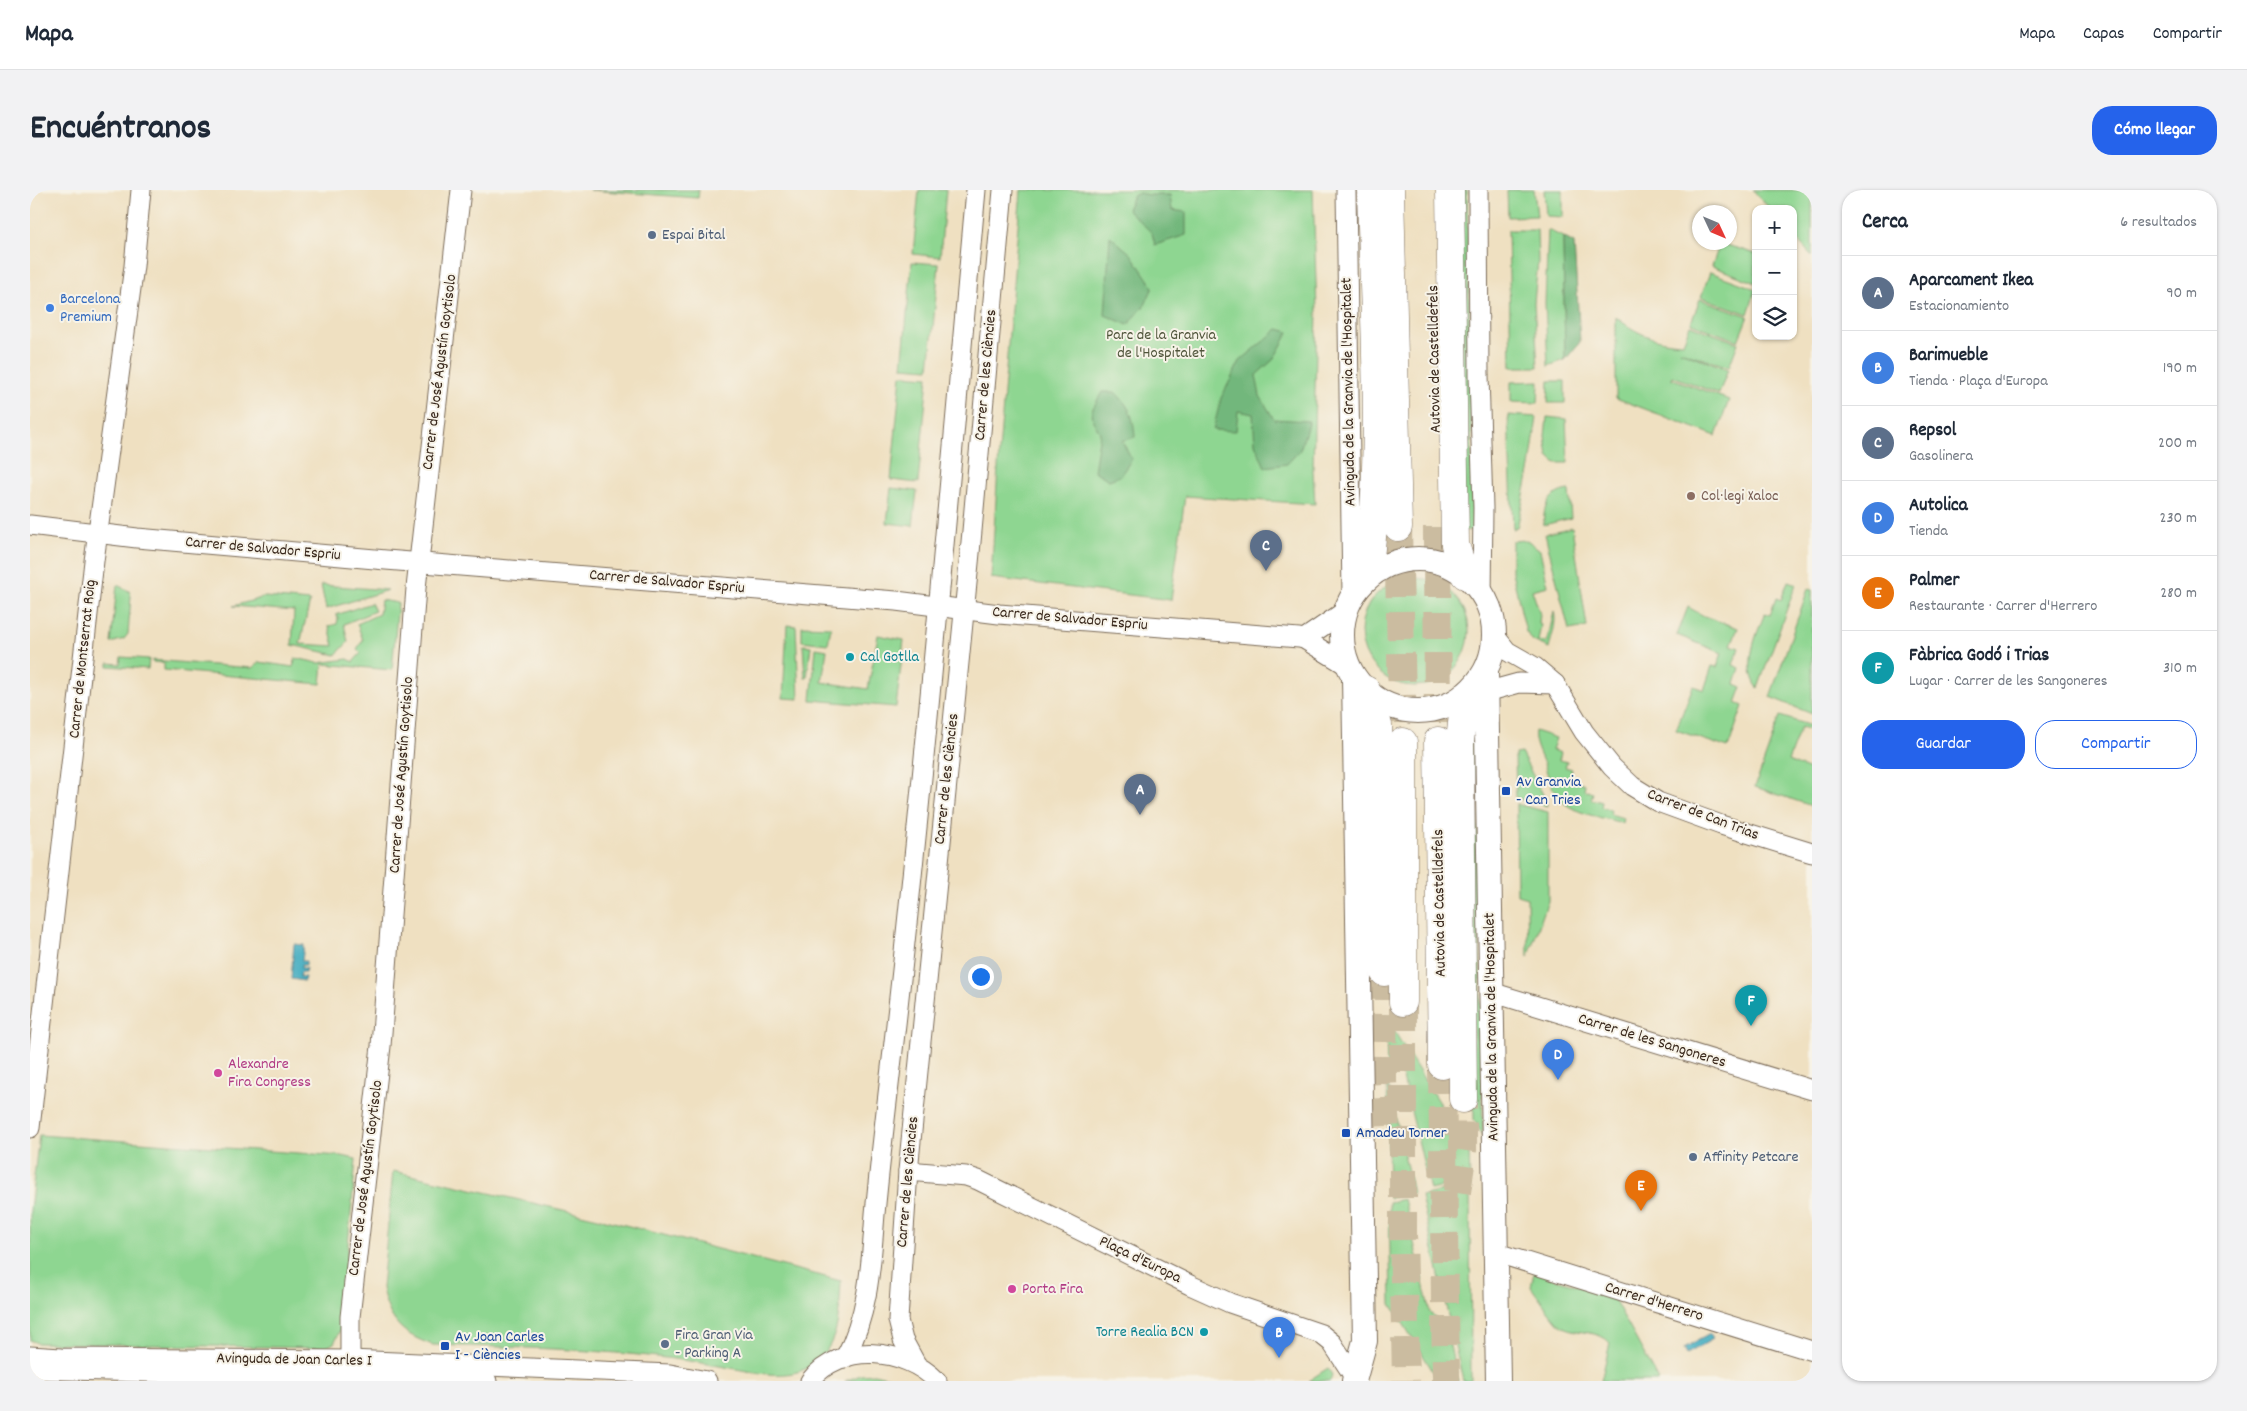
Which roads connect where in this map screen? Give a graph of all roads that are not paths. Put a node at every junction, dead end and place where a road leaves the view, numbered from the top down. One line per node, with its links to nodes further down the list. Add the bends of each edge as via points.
1 (141, 190): 14 (street, Carrer de Montserrat Roig)
2 (461, 190): 15 (street, Carrer de José Agustín Goytisolo)
3 (976, 190): 19 (street, Carrer de les Ciències)
4 (1003, 190): 20 (street, Carrer de les Ciències)
5 (1346, 190): 17 (street, Avinguda de la Granvia de l'Hospitalet)
6 (1371, 190): 17 (highway, via 1376,424 1374,536)
7 (1390, 190): 12 (highway)
8 (1433, 190): 13 (highway, Autovia de Castelldefels)
9 (1450, 190): 16 (highway, via 1455,545)
10 (1479, 194): 18 (street, via 1484,508)
11 (30, 525): 14 (street, Carrer de Salvador Espriu)
12 (1398, 527)
13 (1437, 527)
14 (99, 534): 15 (street, Carrer de Salvador Espriu); 35 (street, Carrer de Montserrat Roig)
15 (419, 562): 19 (street, Carrer de Salvador Espriu); 41 (street, Carrer de José Agustín Goytisolo, via 381,1046 350,1317)
16 (1465, 575): 17 (main road, via 1450,564 1434,560 1396,561); 18 (main road)
17 (1355, 593): 22 (street); 23 (main road, via 1341,643)
18 (1482, 596): 21 (main road, via 1492,615)
19 (938, 606): 20 (street, Carrer de Salvador Espriu); 40 (street, Carrer de les Ciències, via 870,1274 856,1339)
20 (965, 610): 22 (street, Carrer de Salvador Espriu); 36 (street, Carrer de les Ciències)
21 (1494, 636): 24 (street, Carrer de Can Trias, via 1507,651 1535,667); 25 (main road)
22 (1304, 639): 23 (street, Carrer de Salvador Espriu)
23 (1356, 678): 25 (main road, via 1399,708 1416,712 1442,708); 29 (highway, via 1378,726); 45 (main road, via 1365,1341)
24 (1555, 684): 25 (street); 28 (street, Carrer de Can Trias, via 1584,732 1632,786 1658,802)
25 (1479, 687): 30 (main road, Avinguda de la Granvia de l'Hospitalet); 34 (highway, via 1460,732)
26 (1438, 740): 32 (highway, Autovia de Castelldefels)
27 (1403, 742): 31 (highway)
28 (1812, 853)
29 (1384, 972)
30 (1491, 992): 33 (street, Carrer de les Sangoneres); 37 (main road, Avinguda de la Granvia de l'Hospitalet)
31 (1403, 1002)
32 (1442, 1065)
33 (1812, 1090)
34 (1463, 1099)
35 (30, 1128)
36 (908, 1171): 42 (street, Carrer de les Ciències, via 898,1320 903,1340); 45 (street, Plaça d'Europa, via 978,1180 1230,1303 1321,1334 1332,1343)
37 (1497, 1253): 38 (street, Carrer d'Herrero); 49 (main road, Avinguda de la Granvia de l'Hospitalet)
38 (1812, 1351)
39 (30, 1356): 41 (street, Avinguda de Joan Carles I)
40 (845, 1358): 42 (street, via 869,1353 893,1355); 44 (street)
41 (350, 1360): 47 (street, Avinguda de Joan Carles I, via 670,1374)
42 (916, 1364): 48 (street)
43 (30, 1369): 46 (street, Avinguda de Joan Carles I)
44 (809, 1380)
45 (1354, 1380)
46 (487, 1381)
47 (707, 1381)
48 (937, 1381)
49 (1498, 1381)

